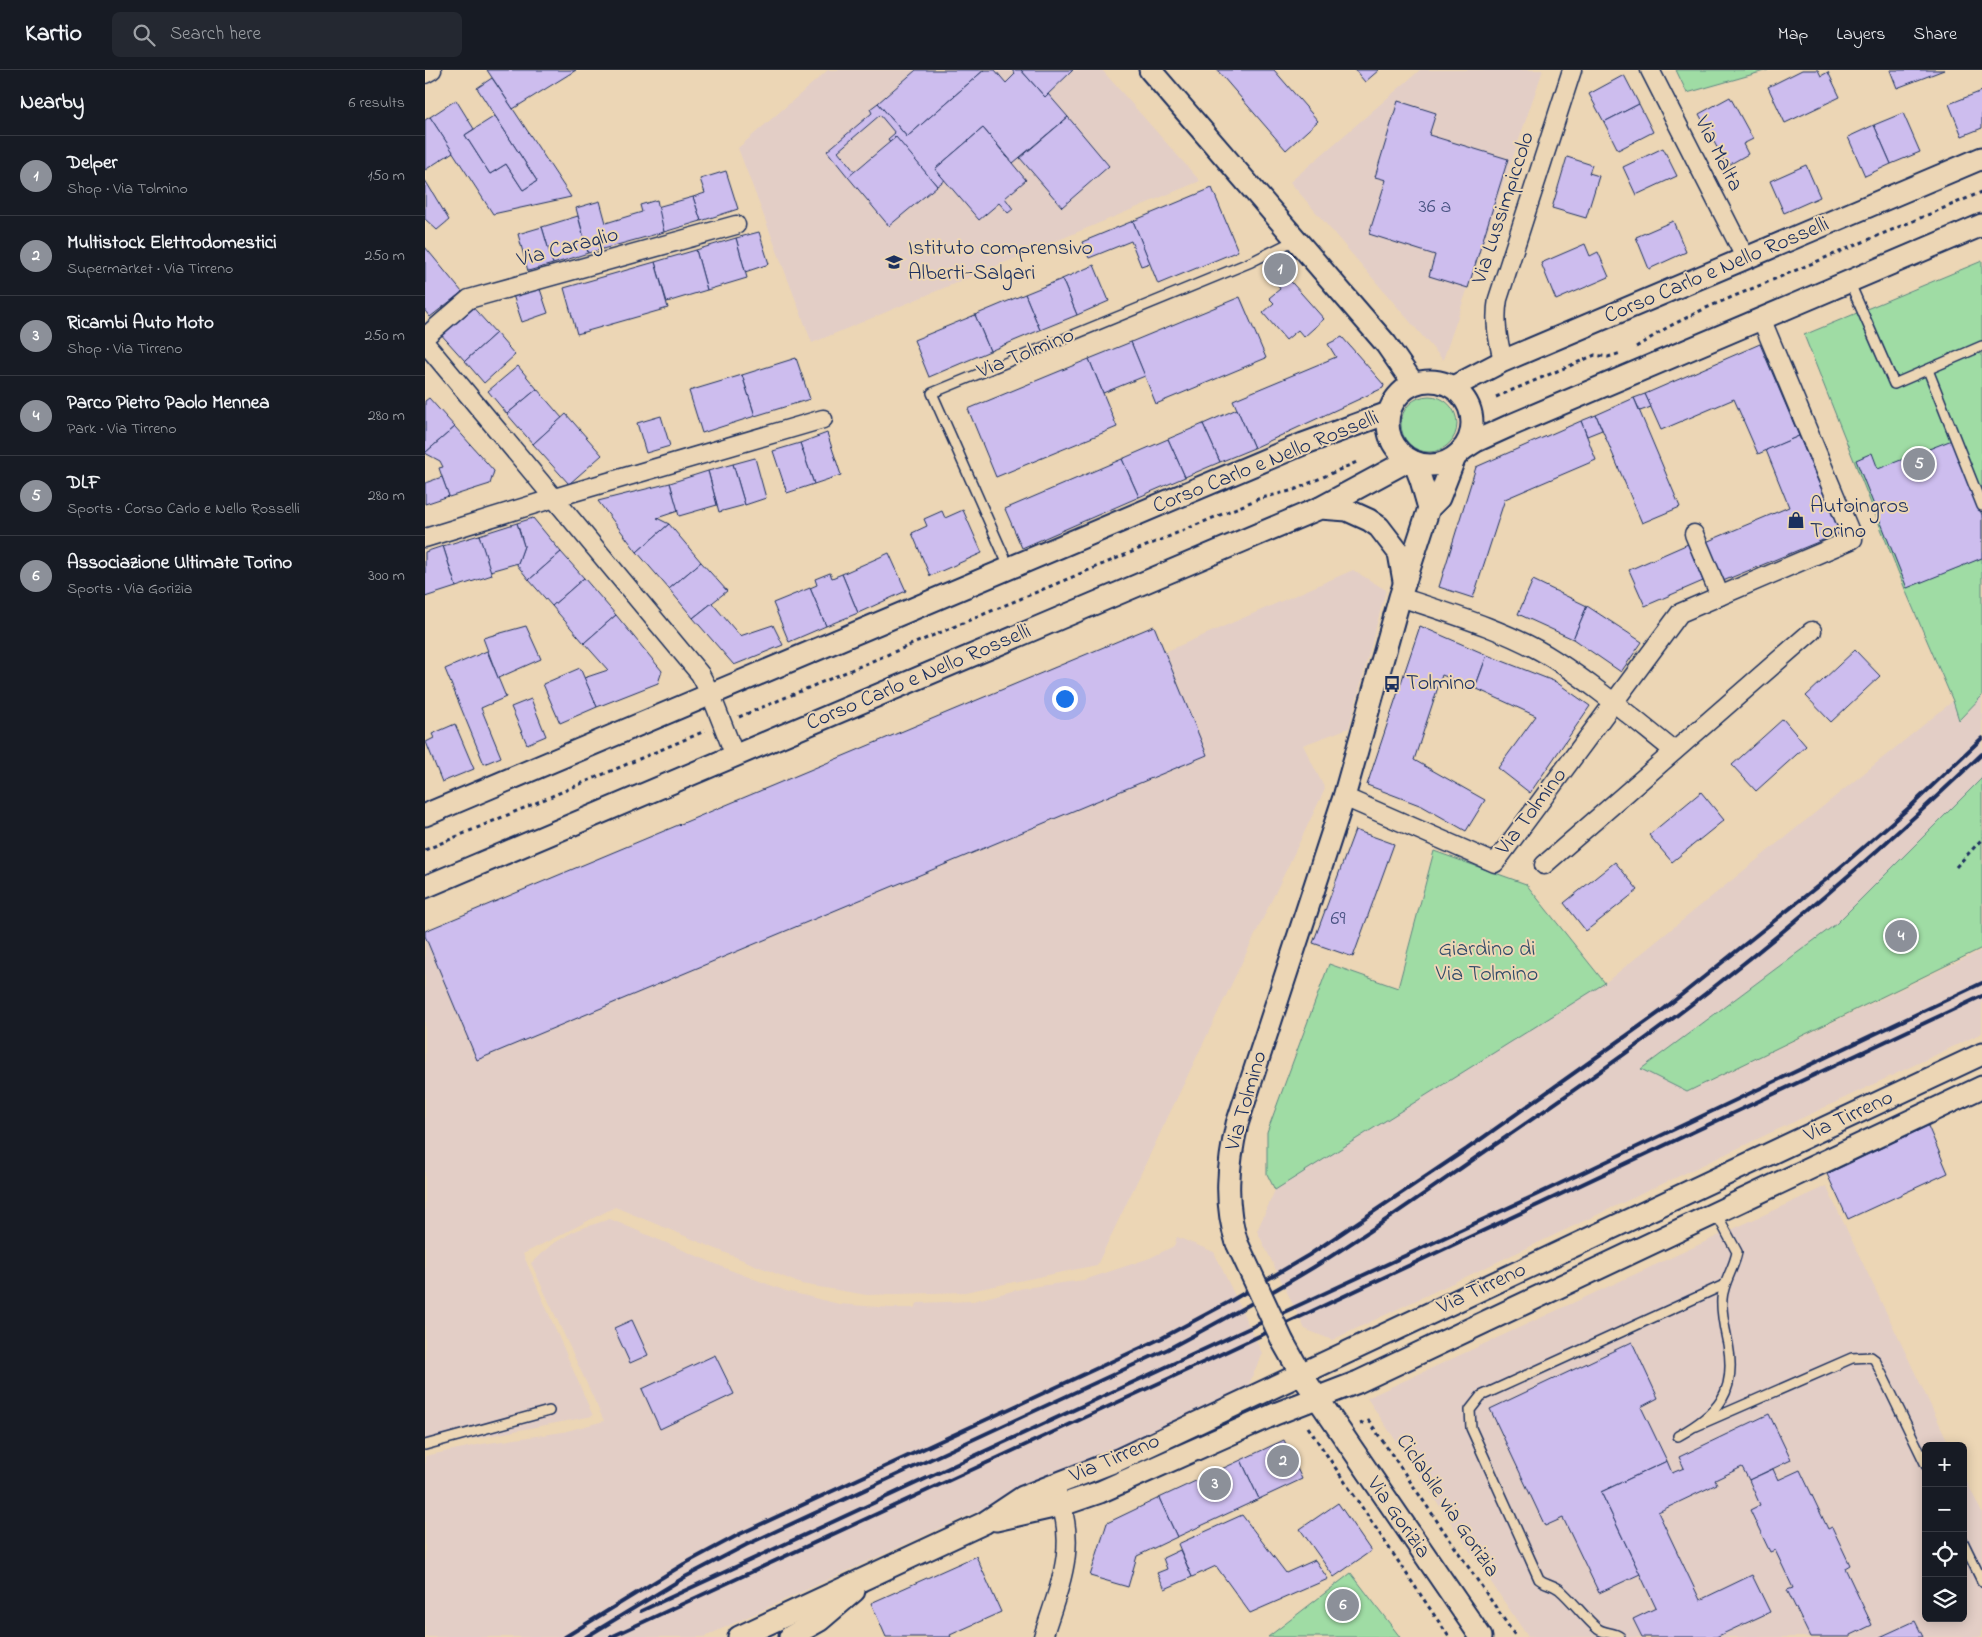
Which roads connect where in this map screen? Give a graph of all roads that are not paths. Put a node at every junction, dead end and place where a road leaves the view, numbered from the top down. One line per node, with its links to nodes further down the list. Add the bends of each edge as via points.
1 (432, 70): 5 (street)
2 (1150, 70): 9 (street)
3 (1572, 70): 16 (street, Via Lussimpiccolo, via 1498,299 1497,335)
4 (1650, 70): 10 (street, Via Malta)
5 (425, 74)
6 (1982, 158): 10 (street, Corso Carlo e Nello Rosselli)
7 (736, 225): 13 (street, Via Caraglio, via 469,299)
8 (1982, 225): 11 (street)
9 (1296, 240): 18 (street, via 1386,344); 30 (lane, Via Tolmino, via 1264,257 931,393)
10 (1746, 259): 16 (street, Corso Carlo e Nello Rosselli)
11 (1849, 281): 12 (street); 17 (lane, via 1894,384)
12 (1761, 318): 22 (street, via 1484,437); 32 (street, via 1853,539)
13 (425, 337)
14 (425, 343): 24 (street)
15 (1982, 346): 17 (lane)
16 (1503, 362): 19 (street, Corso Carlo e Nello Rosselli)
17 (1928, 370): 25 (lane)
18 (1413, 383): 19 (street, via 1433,380); 20 (street, via 1397,395)
19 (1453, 387): 22 (street, via 1471,413 1470,435)
20 (1388, 413): 23 (street, via 1390,440 1398,452); 30 (street, Corso Carlo e Nello Rosselli, via 1303,444)
21 (823, 420): 24 (street)
22 (1459, 454): 23 (street, via 1438,464); 27 (street, Via Tolmino, via 1439,498)
23 (1411, 461): 26 (street, Corso Carlo e Nello Rosselli); 27 (street, via 1421,480)
24 (555, 498): 29 (street); 34 (street, via 700,674)
25 (1982, 506)
26 (1320, 508): 31 (street, via 1347,510 1379,527 1399,553); 37 (street, Corso Carlo e Nello Rosselli)
27 (1429, 508): 31 (street, Via Tolmino)
28 (1694, 534): 32 (street)
29 (425, 538)
30 (1009, 567): 34 (street, Corso Carlo e Nello Rosselli)
31 (1402, 590): 35 (street, via 1520,641 1555,660); 38 (street, Via Tolmino)
32 (1720, 596): 35 (street, via 1681,613)
33 (1812, 631): 36 (street, Via Tolmino)
34 (711, 695): 37 (street); 39 (street, Corso Carlo e Nello Rosselli)
35 (1614, 702): 36 (street); 38 (street, Via Tolmino, via 1495,863)
36 (1674, 751): 40 (street, Via Tolmino)
37 (735, 756): 41 (street, Corso Carlo e Nello Rosselli)
38 (1344, 797): 46 (street, Via Tolmino, bridge, via 1237,1124 1230,1156 1228,1185 1237,1243)
39 (425, 815)
40 (1544, 865)
41 (425, 887)
42 (1982, 1054): 46 (street, Via Tirreno)
43 (1982, 1086): 44 (street, Via Tirreno)
44 (1716, 1212): 45 (lane, via 1737,1252); 47 (street, Via Tirreno, via 1358,1382)
45 (1724, 1285): 49 (lane, via 1721,1301 1731,1369 1729,1387 1717,1408); 63 (lane, via 1481,1396 1470,1410 1471,1428 1539,1579 1558,1588 1600,1630)
46 (1301, 1374): 47 (street, Via Tolmino); 53 (street, Via Tirreno, via 1119,1460)
47 (1317, 1398): 54 (street, Via Tirreno, via 1100,1492); 62 (street, Via Gorizia)
48 (549, 1411): 51 (lane)
49 (1696, 1426): 50 (lane); 52 (lane, via 1852,1358 1871,1357)
50 (1677, 1436)
51 (425, 1445)
52 (1922, 1457)
53 (1054, 1484): 54 (street); 55 (street, Via Tirreno, via 1023,1497)
54 (1062, 1505): 55 (street, Via Tirreno); 61 (street, via 1068,1537 1066,1564)
55 (984, 1523): 57 (street, Via Tirreno)
56 (1967, 1550): 58 (lane)
57 (875, 1573): 59 (street, Via Tirreno); 60 (street, Via Tirreno, via 820,1620)
58 (1982, 1581)
59 (739, 1637)
60 (790, 1637)
61 (1043, 1637)
62 (1481, 1637)
63 (1620, 1637)

